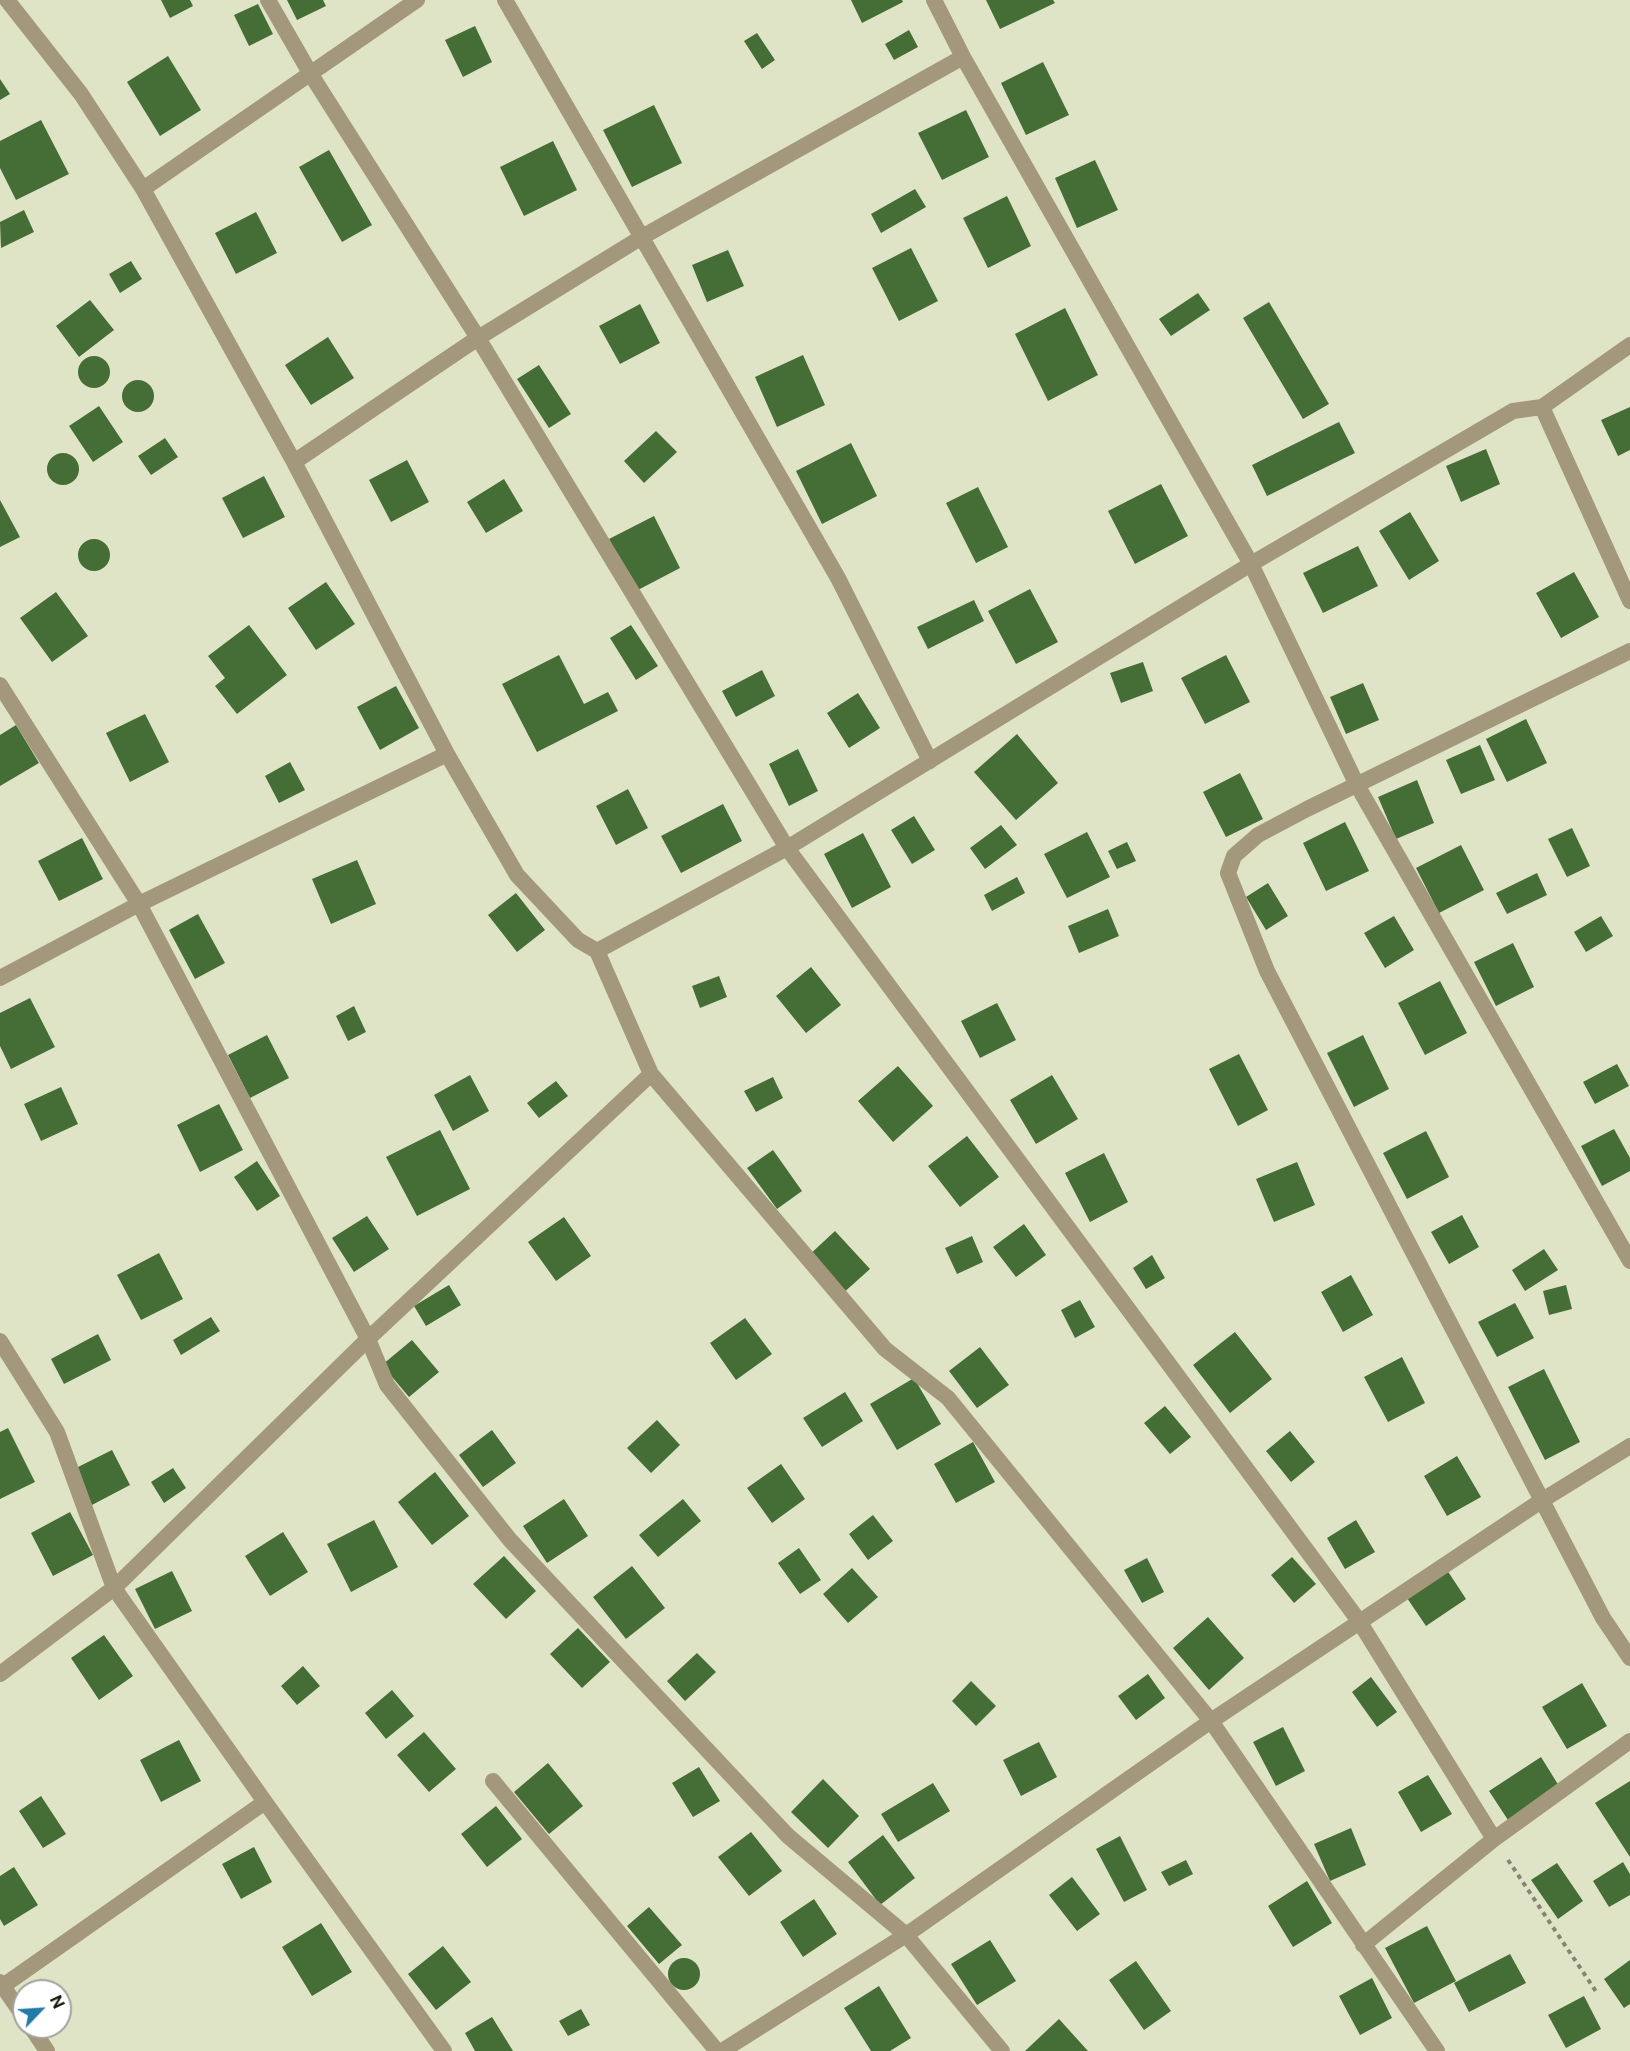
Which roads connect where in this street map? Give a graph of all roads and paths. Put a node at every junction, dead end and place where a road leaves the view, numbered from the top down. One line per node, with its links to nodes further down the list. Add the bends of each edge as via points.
1 (7, 0): 8 (street, via 81,94)
2 (268, 0): 7 (street)
3 (417, 0): 7 (street)
4 (505, 0): 9 (street)
5 (934, 0): 6 (street)
6 (963, 57): 9 (street); 14 (street)
7 (310, 73): 8 (street); 10 (street)
8 (143, 189): 13 (street)
9 (642, 237): 10 (street); 19 (street, via 838,578)
10 (478, 338): 13 (street); 21 (street)
11 (1630, 345): 12 (street)
12 (1542, 407): 14 (street, via 1513,411); 15 (street)
13 (294, 462): 18 (street)
14 (1251, 564): 19 (street); 20 (street)
15 (1630, 602)
16 (1630, 651): 20 (street)
17 (0, 685): 22 (street)
18 (447, 754): 22 (street); 23 (street, via 517,875 578,940)
19 (930, 761): 21 (street)
20 (1357, 785): 26 (street); 30 (street, via 1258,835 1234,856 1228,873 1267,971)
21 (787, 848): 23 (street); 32 (street)
22 (139, 904): 24 (street); 27 (street)
23 (597, 951): 25 (street)
24 (0, 978)
25 (651, 1074): 27 (street); 35 (street, via 885,1349 948,1398)
26 (1630, 1261)
27 (368, 1339): 31 (street); 40 (street, via 387,1385 510,1540 788,1836)
28 (0, 1341): 31 (street, via 57,1432)
29 (1630, 1446): 30 (street)
30 (1541, 1501): 32 (street); 33 (street, via 1603,1618)
31 (114, 1588): 34 (street); 38 (street)
32 (1359, 1621): 35 (street); 39 (street)
33 (1630, 1658)
34 (0, 1674)
35 (1211, 1721): 40 (street); 41 (street)
36 (1630, 1741): 39 (street)
37 (493, 1781): 46 (street)
38 (265, 1802): 42 (street); 45 (street)
39 (1494, 1839): 41 (street); 43 (path)
40 (906, 1935): 46 (street); 47 (street)
41 (1363, 1945): 48 (street)
42 (2, 1984): 44 (street)
43 (1597, 1993)
44 (12, 1999)
45 (444, 2051)
46 (720, 2051)
47 (1002, 2051)
48 (1437, 2051)

